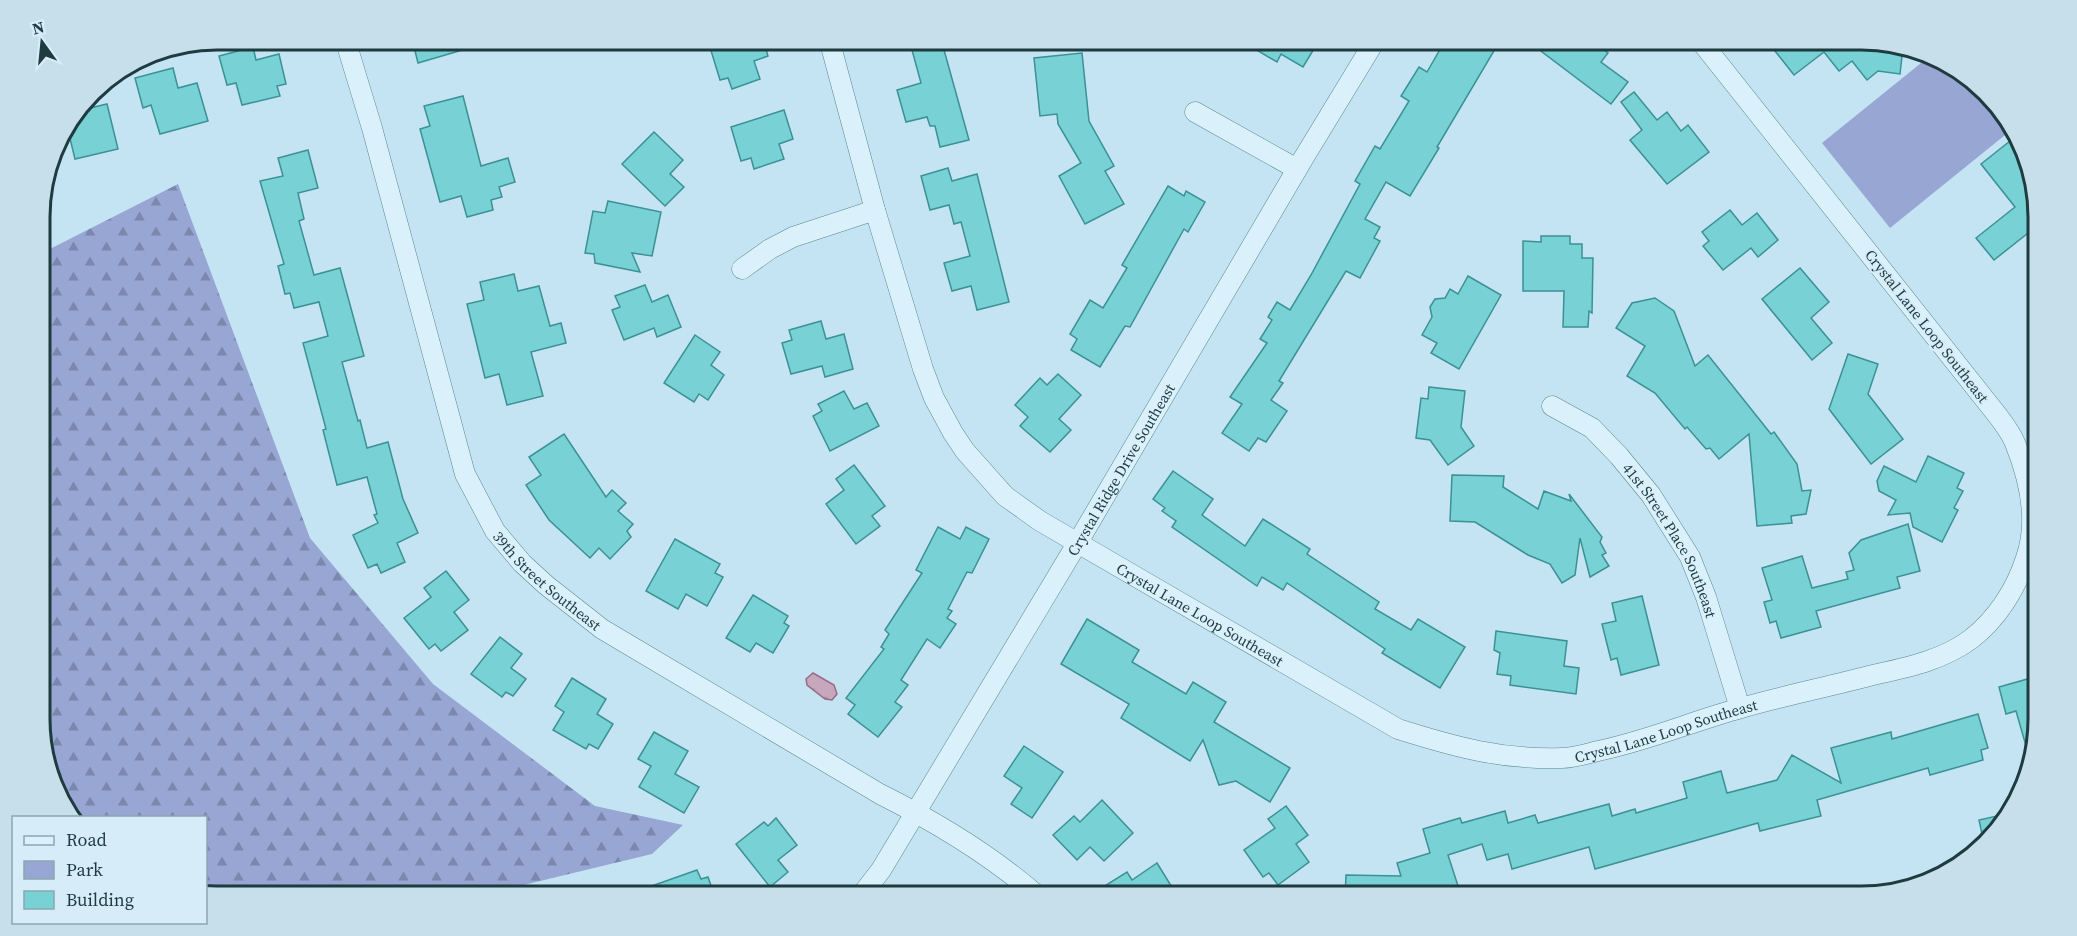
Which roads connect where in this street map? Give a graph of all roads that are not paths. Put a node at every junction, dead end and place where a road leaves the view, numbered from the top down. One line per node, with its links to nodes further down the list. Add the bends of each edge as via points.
1 (348, 50): 14 (street, 39th Street Southeast, via 465,474 495,531 546,585 602,629 870,788)
2 (832, 50): 7 (street, Crystal Lane Loop Southeast)
3 (1369, 50): 6 (street, Crystal Ridge Drive Southeast)
4 (1708, 50): 10 (street, Crystal Lane Loop Southeast, via 1998,416 2015,441)
5 (1195, 112): 6 (street)
6 (1297, 169): 11 (street, Crystal Ridge Drive Southeast)
7 (875, 210): 8 (street, via 793,237); 11 (street, Crystal Lane Loop Southeast, via 923,369 953,434 1005,496)
8 (742, 269)
9 (1552, 406): 13 (street, 41st Street Place Southeast, via 1592,428 1619,456 1651,495 1690,557)
10 (2028, 485)
11 (1078, 542): 13 (street, Crystal Lane Loop Southeast, via 1398,729 1461,748 1529,758 1566,758 1628,745); 14 (street, Crystal Ridge Drive Southeast)
12 (2028, 561): 13 (street, Crystal Lane Loop Southeast, via 2008,599 1991,620 1971,639 1947,652 1916,665)
13 (1740, 708)
14 (916, 811): 15 (street, Crystal Ridge Drive Southeast); 16 (street, 39th Street Southeast)
15 (869, 886)
16 (1027, 886)

